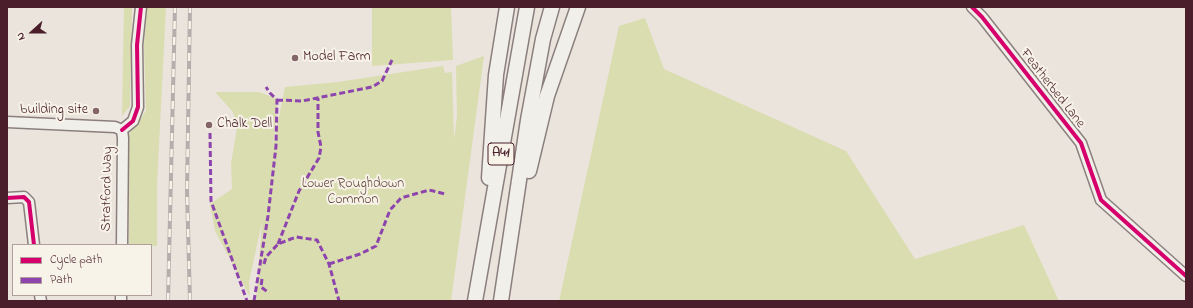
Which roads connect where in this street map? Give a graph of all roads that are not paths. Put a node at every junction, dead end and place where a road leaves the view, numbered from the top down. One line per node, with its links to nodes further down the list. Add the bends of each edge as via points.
1 (141, 7): 8 (street, via 137,45 138,107 133,121)
2 (507, 7): 10 (highway, via 496,76 488,186)
3 (527, 7): 10 (highway, A41)
4 (552, 7): 11 (highway, A41, via 543,39 528,120)
5 (578, 7): 11 (highway, via 547,96 526,184)
6 (972, 7): 14 (street, Featherbed Lane, via 1080,143 1101,200)
7 (7, 122): 8 (street, Stratford Way, via 115,127)
8 (122, 130): 13 (street, Stratford Way)
9 (7, 198): 12 (street, via 24,197 29,202)
10 (490, 216): 15 (highway, A41)
11 (514, 217): 16 (highway, A41)
12 (34, 244)
13 (122, 244)
14 (1186, 276)
15 (476, 301)
16 (501, 301)

